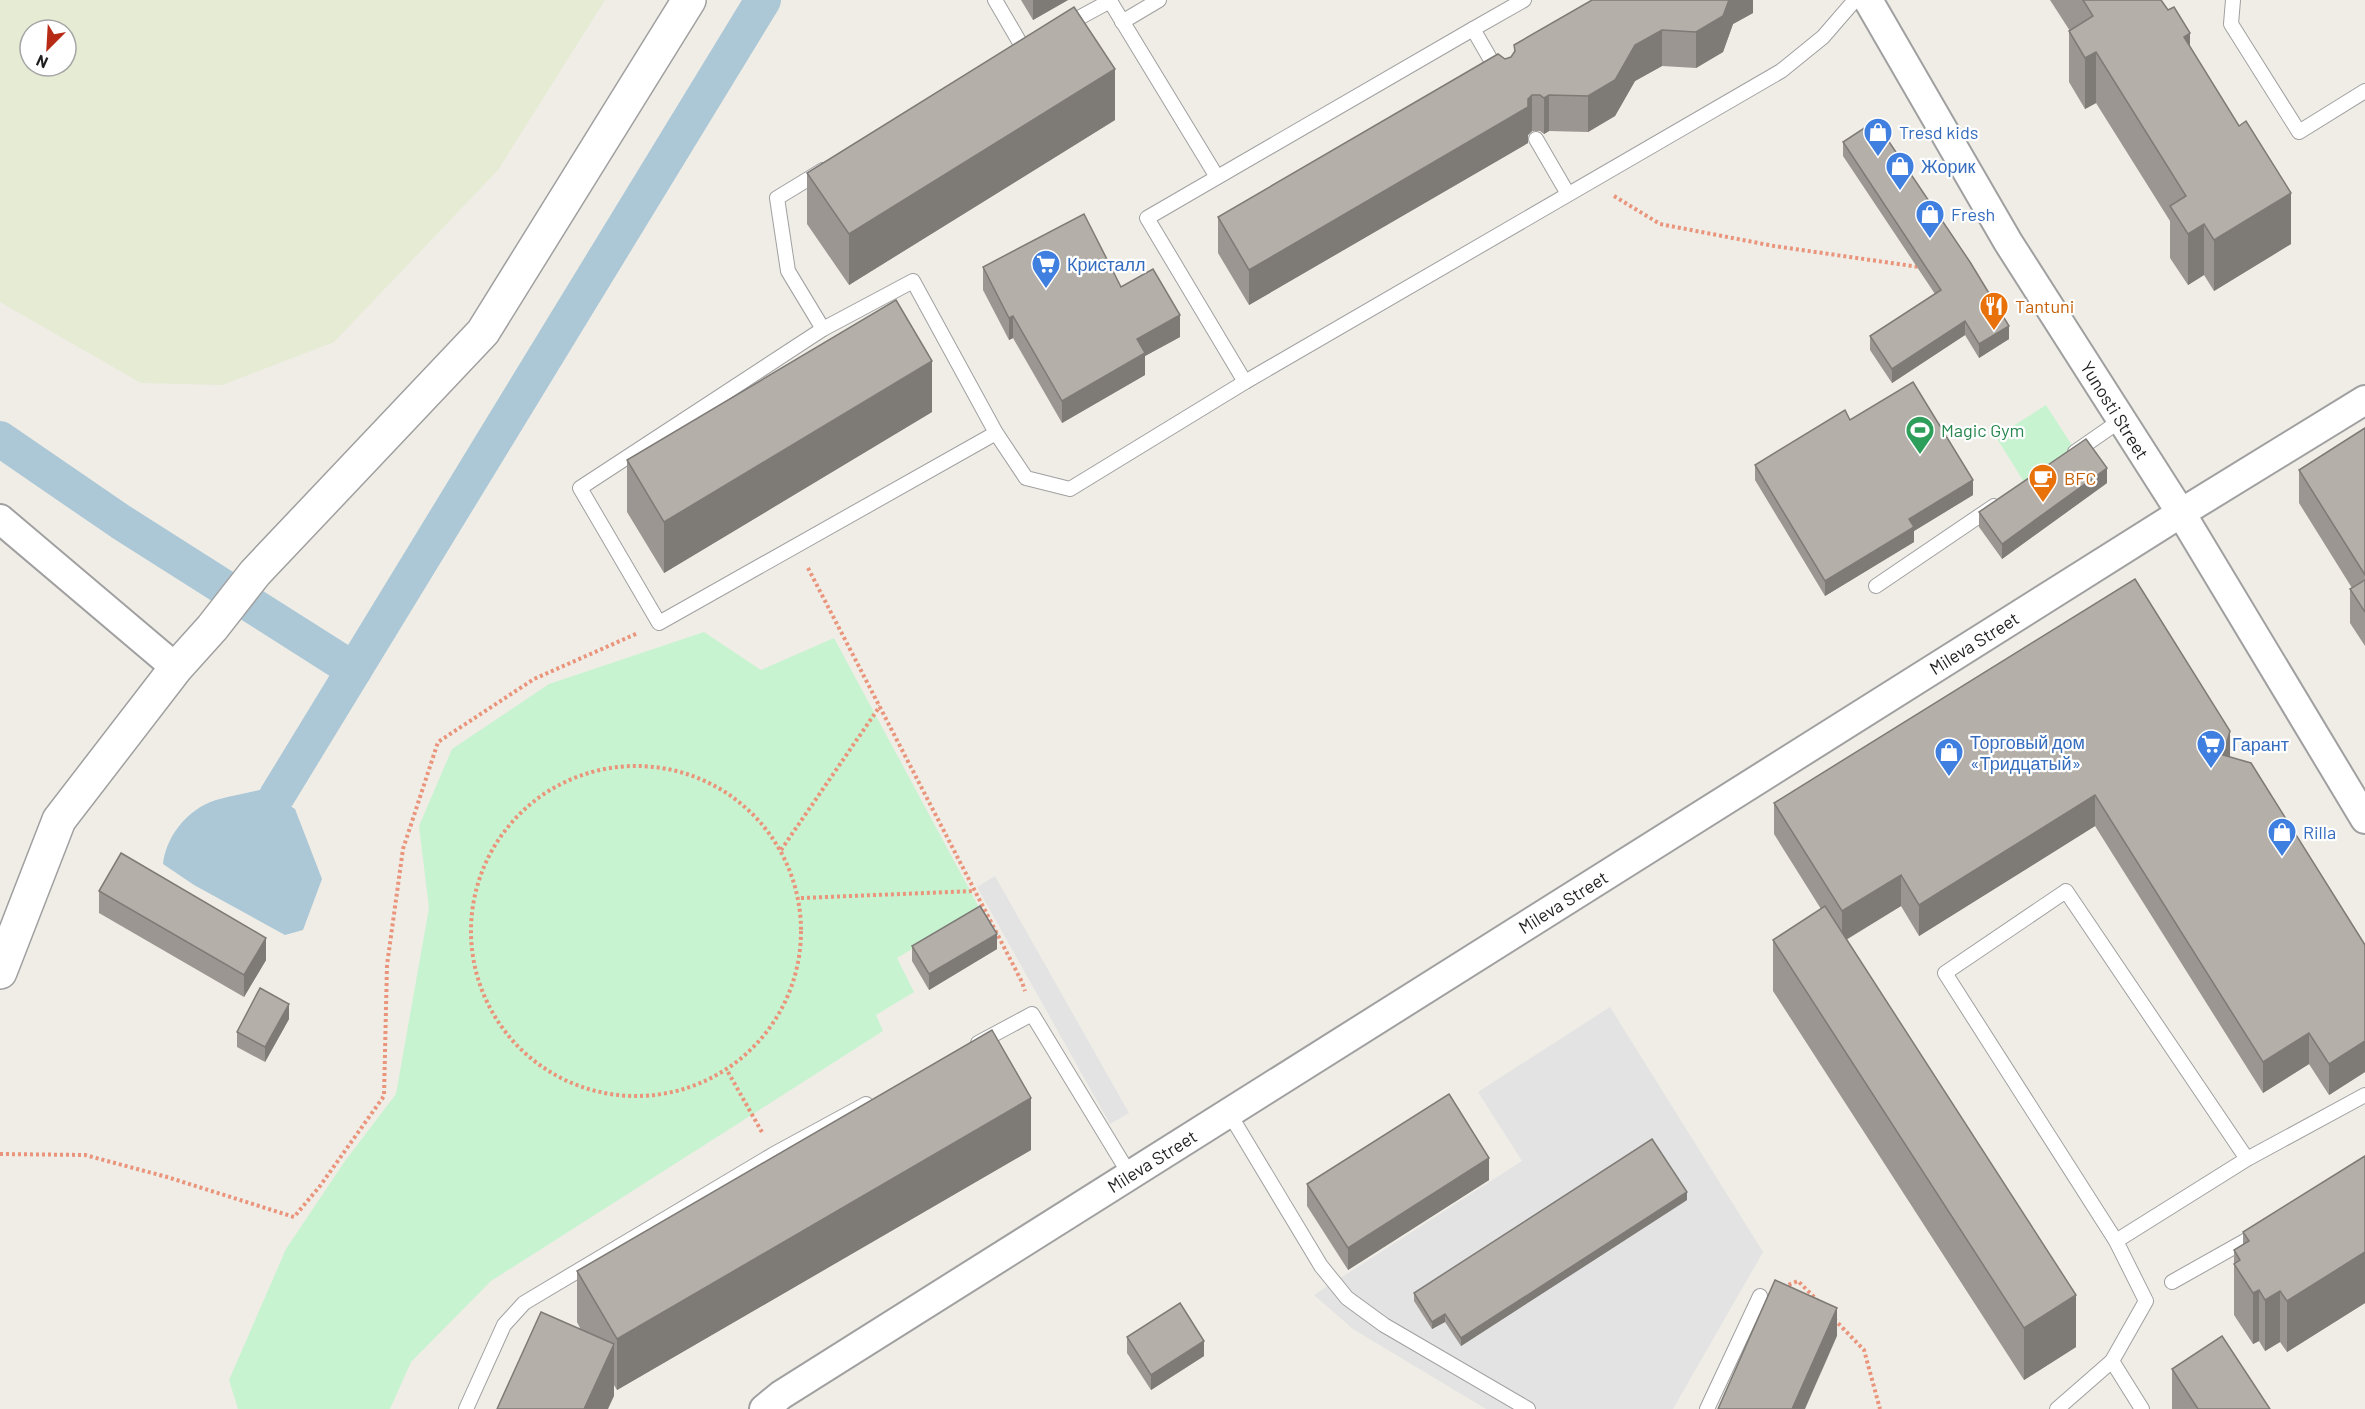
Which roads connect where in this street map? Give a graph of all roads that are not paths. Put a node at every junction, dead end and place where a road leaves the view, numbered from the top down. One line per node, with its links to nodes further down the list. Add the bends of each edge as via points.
1 (689, 0): 28 (street, via 483,332 255,573)
2 (995, 0): 11 (lane)
3 (1159, 0): 8 (lane)
4 (1524, 0): 9 (lane)
5 (1855, 0): 17 (lane, via 1823,37 1780,71)
6 (1868, 0): 21 (street, Yunosti Street, via 2008,242)
7 (2233, 0): 13 (lane, via 2231,24 2299,132)
8 (1122, 22): 10 (lane, via 1110,1); 16 (lane)
9 (1473, 29): 12 (lane); 16 (lane)
10 (1052, 32)
11 (1023, 48)
12 (1506, 86)
13 (2365, 91)
14 (1536, 139): 17 (lane)
15 (836, 162): 18 (lane, via 777,198 788,271)
16 (1217, 177): 19 (lane, via 1147,218)
17 (1568, 194): 19 (lane)
18 (823, 329): 22 (lane, via 913,281); 22 (lane, via 580,488 659,623)
19 (1245, 382): 22 (lane, via 1070,489 1026,478)
20 (2365, 400): 25 (street, Mileva Street)
21 (2121, 420): 23 (lane); 25 (street, Yunosti Street)
22 (996, 433)
23 (2063, 460)
24 (2004, 500): 27 (lane)
25 (2181, 513): 29 (street, Yunosti Street); 34 (street, Mileva Street)
26 (0, 519): 28 (street)
27 (1876, 586)
28 (176, 668): 30 (street, via 59,820)
29 (2365, 819)
30 (0, 972)
31 (970, 1047): 36 (lane, via 1032,1014)
32 (2365, 1095): 35 (lane)
33 (877, 1098): 42 (lane, via 774,1154 524,1303 504,1325)
34 (1229, 1113): 36 (street, Mileva Street); 44 (lane, via 1321,1266 1347,1298 1384,1325)
35 (2247, 1159): 38 (lane); 38 (lane, via 2066,891 1945,973)
36 (1130, 1175): 43 (street, Mileva Street)
37 (2274, 1224): 39 (lane)
38 (2116, 1241): 41 (lane, via 2146,1301)
39 (2172, 1282)
40 (1760, 1296): 45 (lane)
41 (2112, 1361): 46 (lane); 47 (lane)
42 (466, 1409)
43 (764, 1409)
44 (1528, 1409)
45 (1707, 1409)
46 (2057, 1409)
47 (2142, 1409)

